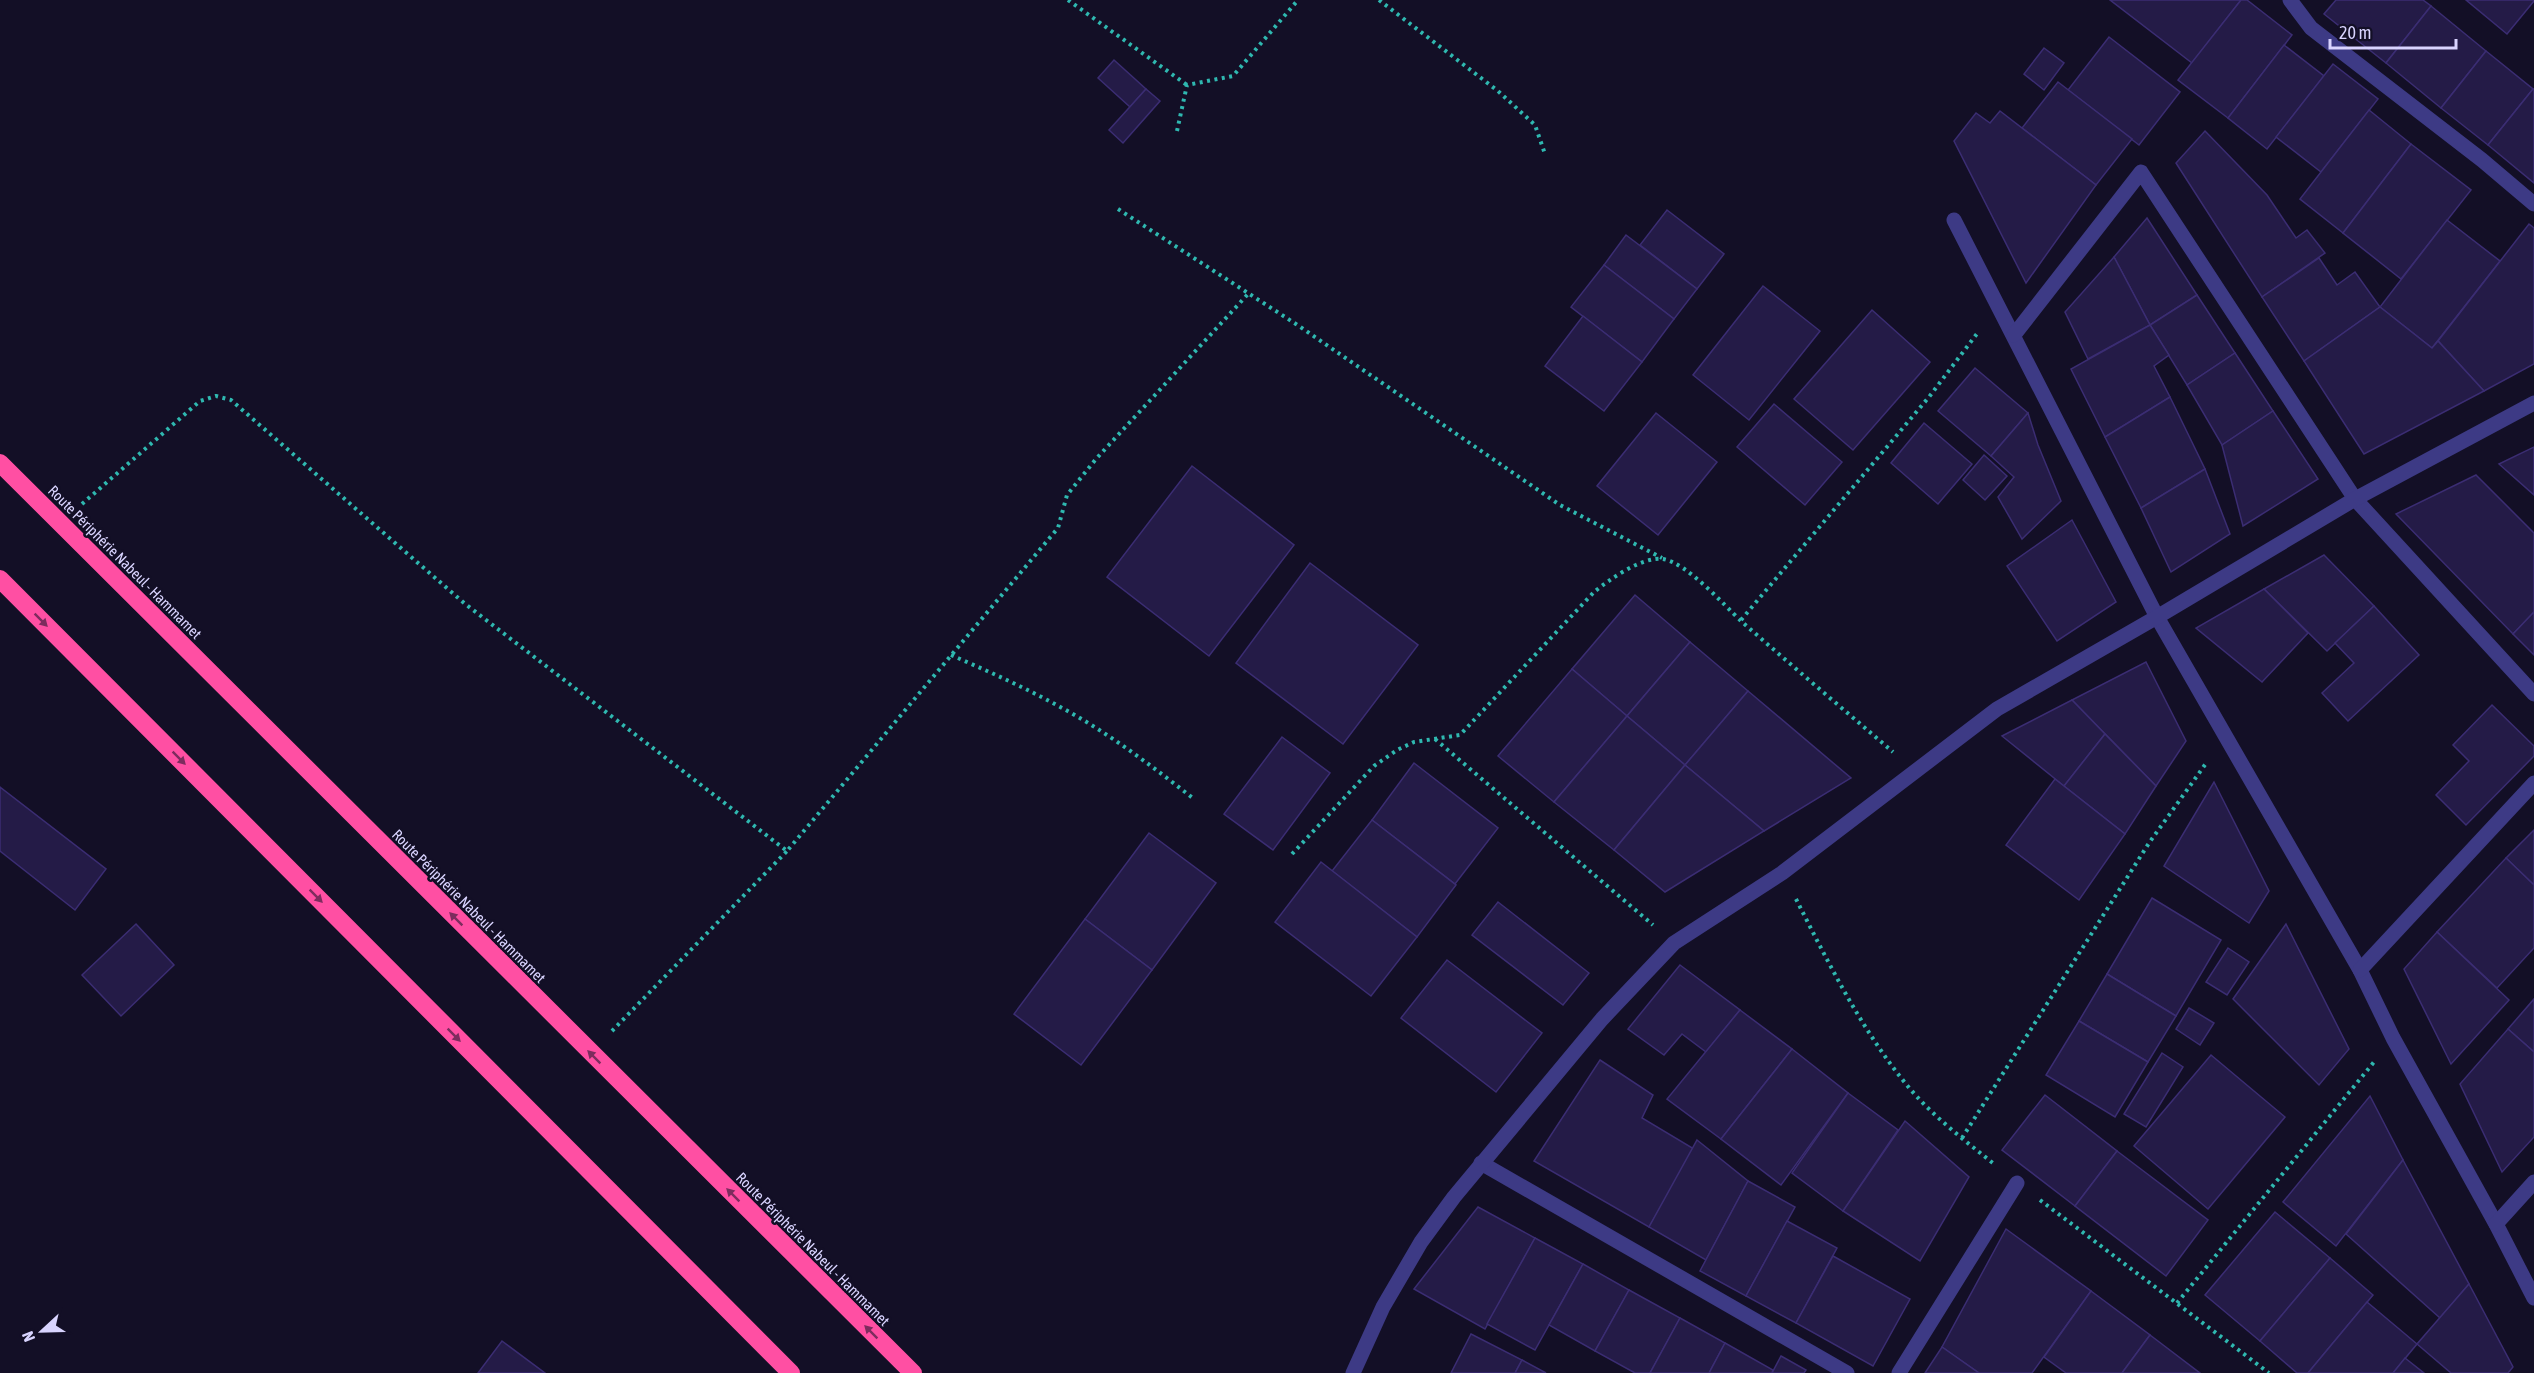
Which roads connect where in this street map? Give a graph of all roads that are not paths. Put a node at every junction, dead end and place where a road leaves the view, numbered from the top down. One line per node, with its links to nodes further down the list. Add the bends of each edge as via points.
1 (2290, 0): 2 (street, via 2311,28)
2 (2534, 204)
3 (1954, 220): 4 (street)
4 (2014, 335): 7 (street, via 2141,172); 9 (street)
5 (2534, 404): 7 (street)
6 (0, 463): 19 (highway, Route Périphérie Nabeul - Hammamet, one-way to 6)
7 (2355, 499): 9 (street); 10 (street)
8 (0, 579): 18 (highway, one-way to 18)
9 (2157, 617): 12 (street); 13 (street, via 1997,709 1782,873 1674,943 1602,1019)
10 (2534, 694)
11 (2534, 783): 12 (street)
12 (2360, 970): 16 (street, via 2393,1038)
13 (1481, 1163): 20 (street, via 1421,1242 1383,1307); 21 (street)
14 (2534, 1182): 16 (street)
15 (2017, 1183): 22 (street)
16 (2496, 1224): 17 (street)
17 (2534, 1298)
18 (791, 1373)
19 (913, 1373)
20 (1353, 1373)
21 (1847, 1373)
22 (1899, 1373)

